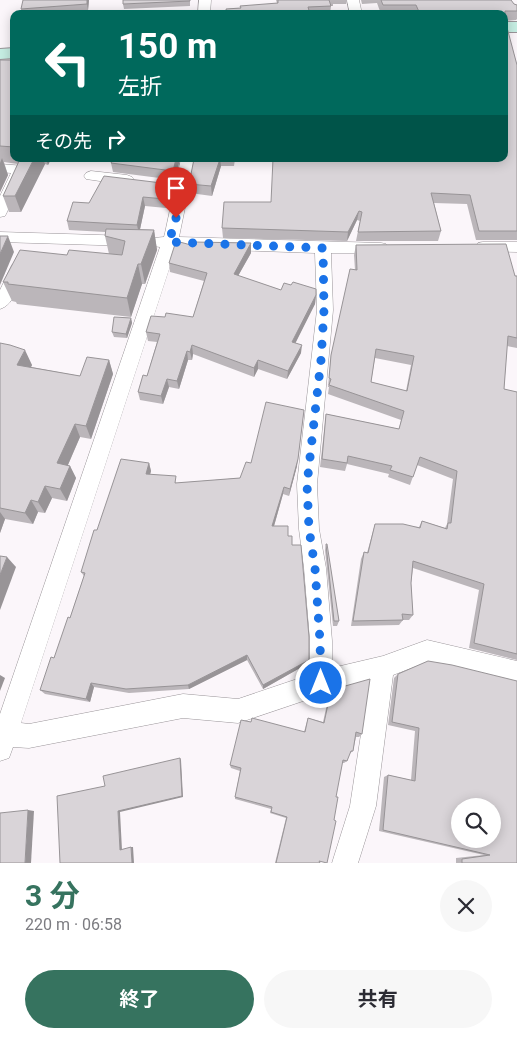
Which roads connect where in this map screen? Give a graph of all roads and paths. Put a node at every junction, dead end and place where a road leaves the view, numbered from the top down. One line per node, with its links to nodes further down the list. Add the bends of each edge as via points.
1 (186, 162): 8 (street, via 173,187 173,233)
2 (0, 168): 5 (street, via 20,169)
3 (92, 176): 4 (street)
4 (137, 182)
5 (0, 212)
6 (0, 237): 7 (street)
7 (31, 238): 8 (street); 13 (street, via 9,290)
8 (169, 242): 11 (street); 17 (street)
9 (468, 247): 10 (street)
10 (517, 247)
11 (323, 248): 12 (street); 16 (street, via 321,360 307,484 320,632)
12 (401, 248)
13 (0, 303)
14 (383, 667): 15 (street, via 426,651); 16 (street); 18 (street, via 363,806)
15 (517, 673)
16 (321, 683): 17 (street, via 238,711 183,706)
17 (2, 742)
18 (345, 863)

